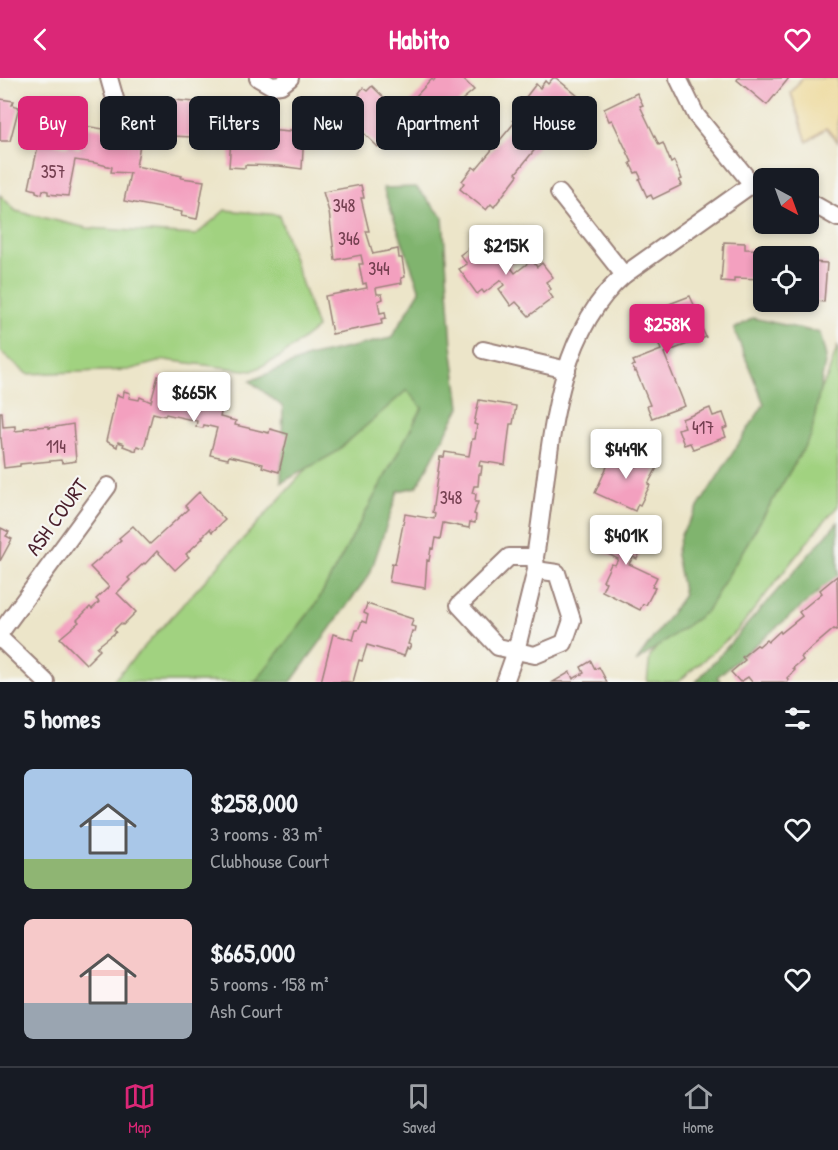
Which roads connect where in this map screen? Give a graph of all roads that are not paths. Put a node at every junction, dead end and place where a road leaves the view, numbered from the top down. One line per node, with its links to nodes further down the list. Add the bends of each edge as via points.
1 (109, 78): 5 (street)
2 (258, 78): 3 (street, via 272,86)
3 (290, 78)
4 (678, 78): 6 (street, via 696,115)
5 (114, 96)
6 (753, 179)
7 (753, 188): 11 (street)
8 (559, 193): 11 (street)
9 (819, 207): 10 (street)
10 (838, 218)
11 (624, 274): 13 (street, via 594,310 579,336)
12 (483, 350): 13 (street)
13 (567, 370): 15 (street, via 552,427)
14 (108, 486): 16 (street, ASH COURT)
15 (536, 564): 18 (street); 18 (street, via 557,573 572,620 564,643 535,656); 18 (street, via 509,557 459,604 498,646)
16 (0, 633)
17 (0, 638): 19 (street)
18 (516, 651): 20 (street)
19 (46, 682)
20 (505, 682)

